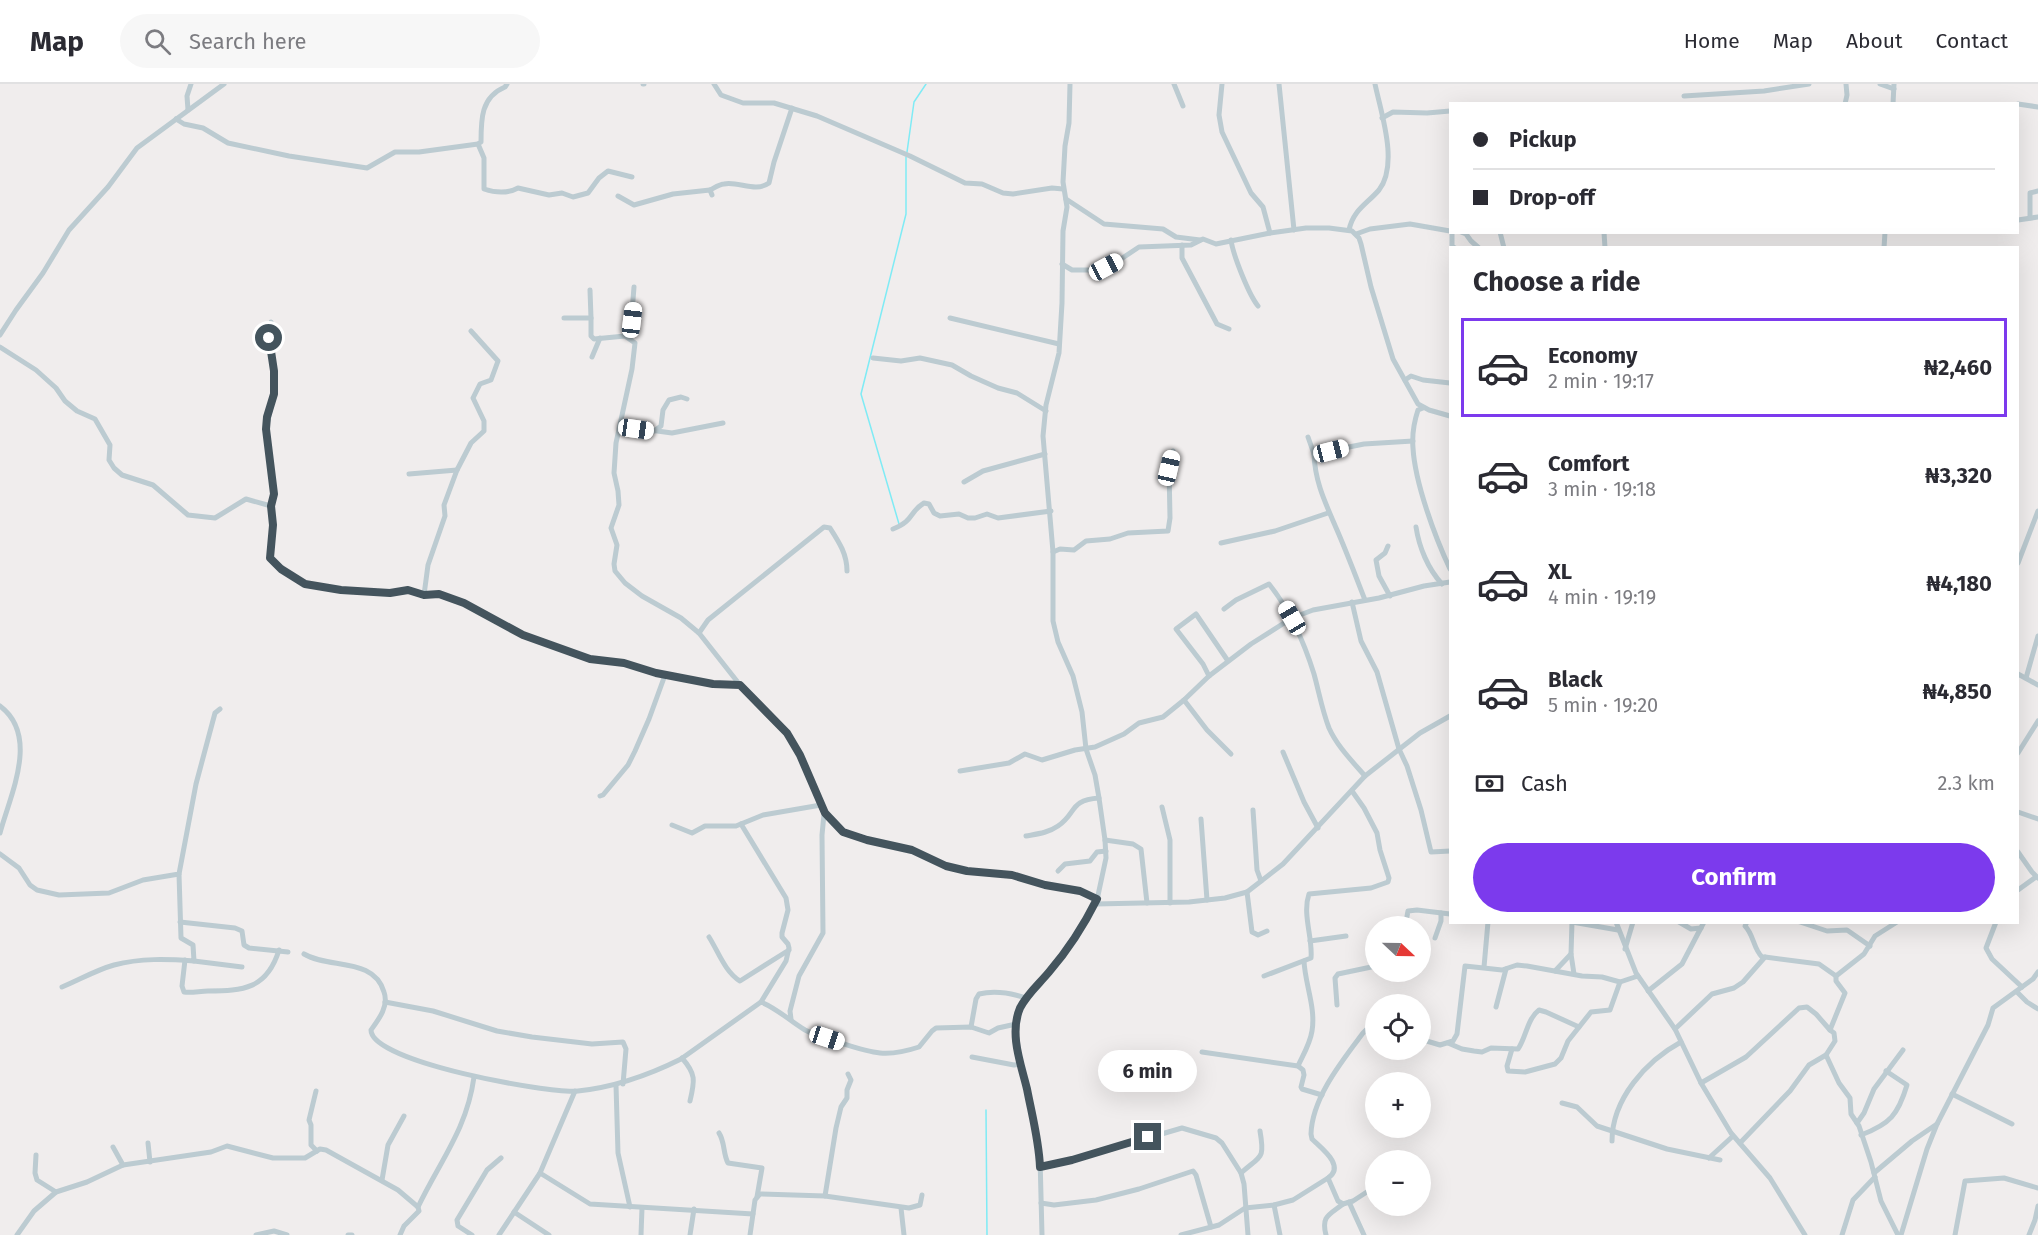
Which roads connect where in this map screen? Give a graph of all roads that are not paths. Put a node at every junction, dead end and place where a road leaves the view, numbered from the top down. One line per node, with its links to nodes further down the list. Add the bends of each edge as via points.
1 (191, 84): 21 (street)
2 (224, 84): 21 (street)
3 (507, 84): 25 (street, via 484,106)
4 (714, 84): 20 (street, via 721,95 743,103 774,103)
5 (1070, 84): 27 (street)
6 (1174, 84): 18 (street)
7 (1222, 84): 39 (street, via 1222,132 1251,193 1263,207)
8 (1279, 84): 36 (street)
9 (1375, 84): 23 (street)
10 (1809, 84): 14 (street)
11 (1846, 84): 15 (street)
12 (1880, 84): 13 (street)
13 (1894, 86): 16 (street)
14 (1684, 96)
15 (1845, 102)
16 (1893, 102)
17 (2019, 104): 19 (street)
18 (1183, 106)
19 (2038, 107)
20 (792, 108): 27 (street, via 900,151 965,183 1013,194); 29 (street, via 770,183 765,186 725,183 711,192 673,194 634,205)
21 (188, 110): 24 (street)
22 (1449, 111): 23 (street, via 1392,112)
23 (1382, 118): 37 (street, via 1388,173 1377,192 1353,215)
24 (176, 119): 25 (street, via 203,128 228,143 367,168 395,152); 56 (street, via 137,148 108,188 69,230)
25 (478, 144): 26 (street, via 484,158 484,189 491,191 510,192 518,188 573,197 588,194 608,171)
26 (632, 177)
27 (1063, 189): 30 (street)
28 (2038, 191): 34 (street, via 2030,193)
29 (618, 196)
30 (1066, 199): 31 (street); 32 (street)
31 (1077, 207): 32 (street); 42 (street, via 1104,224 1163,229 1176,237)
32 (1066, 212): 46 (street)
33 (2038, 217): 34 (street)
34 (2030, 218): 35 (street)
35 (2019, 219)
36 (1294, 230): 37 (street); 39 (street)
37 (1349, 230): 40 (street)
38 (1449, 232): 40 (street, via 1414,224)
39 (1270, 233): 43 (street)
40 (1356, 234): 63 (street, via 1387,344)
41 (1466, 234): 45 (street)
42 (1200, 240): 43 (street, via 1216,244); 44 (street)
43 (1231, 240): 49 (street)
44 (1182, 245): 46 (street, via 1139,247 1096,270 1072,270); 54 (street, via 1182,258 1217,324)
45 (1477, 246)
46 (1062, 264): 59 (street)
47 (634, 287): 58 (street)
48 (590, 290): 51 (street)
49 (1258, 306)
50 (564, 318): 51 (street)
51 (591, 318): 57 (street, via 591,336)
52 (951, 318): 59 (street)
53 (271, 322): 80 (street, via 274,394 266,429 274,494)
54 (1229, 329)
55 (471, 331): 77 (street, via 498,361 491,380 480,384 473,398 484,421 484,431 471,443)
56 (0, 335)
57 (600, 338): 58 (street); 61 (street)
58 (630, 338): 70 (street, via 635,350)
59 (1059, 344): 67 (street)
60 (0, 347): 80 (street, via 36,370 77,411 95,419 110,445 109,460 114,468 122,475 153,485 188,515 215,518 246,499)
61 (592, 357)
62 (873, 358): 67 (street, via 901,361 920,357 952,365 1017,393)
63 (1405, 380): 64 (street, via 1411,376); 66 (street)
64 (1449, 382)
65 (687, 399): 71 (street, via 669,400 659,428)
66 (1423, 408): 68 (street); 73 (street, via 1418,410)
67 (1046, 411): 75 (street)
68 (1449, 416)
69 (723, 423): 71 (street, via 672,433)
70 (620, 426): 71 (street); 100 (street, via 614,473 619,505 611,528 616,544 615,570 642,596)
71 (651, 431)
72 (1308, 437): 76 (street)
73 (1413, 441): 76 (street, via 1364,444); 90 (street, via 1422,488)
74 (1173, 451): 88 (street, via 1168,531 1128,533 1086,541 1074,550)
75 (1045, 454): 79 (street, via 983,471); 81 (street)
76 (1314, 454): 83 (street, via 1317,480)
77 (458, 470): 78 (street); 94 (street, via 444,505 445,516 428,565)
78 (409, 474)
79 (964, 482)
80 (271, 506): 94 (street, via 270,558 294,579 341,590 408,590)
81 (1051, 511): 85 (street, via 968,518 959,514 940,516 924,503 904,525); 88 (street)
82 (2038, 511): 89 (street)
83 (1328, 513): 86 (street, via 1275,531); 96 (street)
84 (1416, 527): 93 (street, via 1427,561)
85 (893, 529)
86 (1221, 543)
87 (1388, 546): 95 (street, via 1376,560)
88 (1053, 552): 114 (street, via 1053,621 1073,676)
89 (2019, 560)
90 (1449, 567)
91 (847, 571): 100 (street, via 844,552 830,528 824,527 708,620)
92 (1449, 582): 93 (street)
93 (1442, 584): 95 (street)
94 (424, 595): 104 (street, via 439,594 464,603 523,635 590,659 624,663)
95 (1389, 596): 96 (street)
96 (1365, 600): 97 (street)
97 (1352, 602): 99 (street); 115 (street, via 1358,630 1383,688)
98 (1224, 609): 99 (street, via 1269,584)
99 (1292, 618): 102 (street); 120 (street, via 1330,729)
100 (699, 633): 107 (street)
101 (2038, 636): 106 (street)
102 (1228, 661): 105 (street); 105 (street, via 1196,614 1176,629)
103 (2019, 674): 106 (street)
104 (665, 675): 107 (street); 122 (street, via 627,765)
105 (1209, 676): 109 (street)
106 (2026, 678): 108 (street)
107 (740, 685): 124 (street, via 780,724 796,747)
108 (2038, 686)
109 (1184, 700): 114 (street, via 1162,717 1139,723 1124,734); 118 (street)
110 (0, 706): 134 (street, via 15,725 21,748)
111 (220, 709): 142 (street, via 215,713 196,784)
112 (1449, 717): 115 (street)
113 (2038, 721): 116 (street)
114 (1086, 749): 119 (street, via 1042,760 1025,754 1009,763); 123 (street)
115 (1399, 749): 120 (street); 138 (street, via 1431,852)
116 (2019, 751)
117 (1283, 752): 133 (street)
118 (1231, 754)
119 (960, 771)
120 (1365, 776): 121 (street)
121 (1352, 791): 133 (street); 171 (street, via 1377,833 1388,882 1371,888 1309,894)
122 (600, 796)
123 (1099, 798): 135 (street, via 1078,802 1058,826); 136 (street)
124 (820, 805): 128 (street); 131 (street, via 763,815)
125 (1162, 807): 150 (street, via 1170,840)
126 (1253, 810): 144 (street)
127 (2019, 812): 130 (street)
128 (825, 813): 148 (street, via 843,832 912,850 939,864 1080,891); 204 (street, via 824,933 799,976)
129 (1201, 819): 147 (street)
130 (2038, 819)
131 (741, 824): 132 (street, via 705,826 692,833); 175 (street, via 786,898 788,910 782,933)
132 (672, 825)
133 (1318, 828): 144 (street)
134 (0, 833)
135 (1026, 836)
136 (1106, 840): 137 (street); 149 (street, via 1141,849)
137 (1106, 851): 141 (street, via 1097,852 1090,861 1065,864); 148 (street)
138 (1449, 851)
139 (2019, 853): 143 (street)
140 (0, 854): 142 (street, via 19,868 37,890 59,895 110,893 143,880)
141 (1058, 872)
142 (179, 874): 154 (street)
143 (2037, 877): 145 (street)
144 (1261, 881): 146 (street)
145 (2019, 889)
146 (1247, 892): 147 (street); 167 (street, via 1252,932 1258,935)
147 (1207, 900): 150 (street)
148 (1096, 902): 149 (street); 198 (street, via 1060,959)
149 (1147, 903): 150 (street)
150 (1170, 903)
151 (1441, 913): 152 (street); 153 (street, via 1417,910 1408,911); 170 (street)
152 (1449, 914)
153 (1407, 916)
154 (180, 922): 174 (street, via 235,928 242,931 244,945); 181 (street, via 181,938 193,945)
155 (1488, 924): 184 (street)
156 (1572, 924): 178 (street)
157 (1584, 924): 166 (street)
158 (1616, 924): 166 (street)
159 (1632, 924): 173 (street)
160 (1682, 924): 165 (street, via 1691,929)
161 (1744, 924): 179 (street, via 1758,953)
162 (1806, 924): 172 (street, via 1827,931 1847,930)
163 (1894, 924): 172 (street, via 1879,933)
164 (1995, 924): 195 (street, via 1986,948 1992,959)
165 (1703, 925): 196 (street, via 1682,964)
166 (1618, 930): 173 (street)
167 (1267, 931)
168 (1346, 936): 171 (street)
169 (709, 938): 175 (street, via 740,981)
170 (1435, 938)
171 (1310, 941): 182 (street, via 1312,956)
172 (1870, 946): 192 (street)
173 (1625, 949): 191 (street)
174 (279, 950): 176 (street); 180 (street, via 276,961 263,977 240,990 184,992)
175 (789, 950): 200 (street)
176 (288, 952)
177 (304, 954): 199 (street, via 373,974 382,983)
178 (1571, 954): 187 (street); 189 (street)
179 (1765, 957): 192 (street, via 1819,964); 208 (street, via 1743,982 1712,994)
180 (184, 960): 181 (street); 194 (street, via 141,960 113,965)
181 (194, 961): 183 (street)
182 (1304, 961): 190 (street); 221 (street, via 1312,1030)
183 (242, 967)
184 (1484, 967): 186 (street); 213 (street, via 1465,966 1456,1034 1454,1041)
185 (1365, 968): 201 (street, via 1335,978)
186 (1506, 969): 187 (street, via 1517,965); 202 (street)
187 (1555, 971): 189 (street)
188 (2038, 972): 195 (street)
189 (1574, 974): 193 (street)
190 (1264, 976)
191 (1638, 976): 193 (street); 196 (street)
192 (1836, 976): 209 (street, via 1845,993)
193 (1620, 982): 207 (street, via 1610,1010 1594,1010)
194 (62, 987)
195 (2022, 987): 197 (street)
196 (1648, 991): 208 (street)
197 (2017, 992): 203 (street); 229 (street, via 1993,1008)
198 (1026, 998): 205 (street); 206 (street, via 992,992 979,994)
199 (385, 1002): 224 (street, via 371,1030 375,1039 409,1056); 226 (street, via 532,1037 592,1044 623,1042 626,1048)
200 (761, 1002): 204 (street); 219 (street)
201 (1337, 1005)
202 (1496, 1007)
203 (2038, 1009)
204 (790, 1019): 206 (street, via 815,1035 884,1053 919,1047 936,1028)
205 (1016, 1024): 206 (street, via 989,1033); 220 (street)
206 (971, 1027)
207 (1579, 1027): 214 (street, via 1539,1011 1518,1049); 214 (street, via 1555,1065 1525,1072 1508,1071)
208 (1675, 1029): 212 (street)
209 (1830, 1030): 217 (street, via 1836,1039); 225 (street, via 1807,1007 1799,1008 1746,1056)
210 (1365, 1031): 230 (street)
211 (1431, 1042): 213 (street)
212 (1681, 1042): 225 (street); 238 (street, via 1666,1050 1638,1077 1616,1112)
213 (1448, 1043): 214 (street, via 1482,1052 1491,1048)
214 (1512, 1049)
215 (1903, 1050): 222 (street)
216 (1202, 1052): 221 (street)
217 (1826, 1055): 234 (street, via 1850,1098 1851,1114); 244 (street, via 1809,1065)
218 (972, 1057): 220 (street)
219 (682, 1058): 226 (street, via 656,1072); 231 (street, via 694,1077)
220 (1021, 1064): 253 (street)
221 (1298, 1066): 230 (street, via 1304,1075 1302,1089)
222 (1886, 1071): 234 (street); 240 (street, via 1907,1085 1903,1097 1889,1121)
223 (848, 1074): 265 (street, via 851,1080 836,1128)
224 (474, 1077): 228 (street); 271 (street, via 461,1129)
225 (1701, 1083): 241 (street)
226 (619, 1084): 228 (street); 272 (street, via 618,1152)
227 (316, 1090): 246 (street, via 309,1120 311,1145)
228 (575, 1091): 254 (street)
229 (1952, 1094): 235 (street); 236 (street)
230 (1322, 1095): 257 (street, via 1311,1139 1333,1161 1335,1169)
231 (690, 1101)
232 (1562, 1103): 238 (street, via 1577,1107 1597,1126)
233 (404, 1116): 258 (street, via 388,1145)
234 (1857, 1123): 240 (street)
235 (1937, 1124): 256 (street, via 1912,1140); 299 (street)
236 (2012, 1124)
237 (1260, 1131): 255 (street, via 1261,1156)
238 (1612, 1131): 242 (street); 249 (street)
239 (719, 1133): 266 (street, via 728,1162 762,1168)
240 (1861, 1135): 256 (street)
241 (1733, 1136): 244 (street); 249 (street)
242 (1612, 1141)
243 (148, 1143): 251 (street)
244 (1740, 1143): 297 (street, via 1770,1178)
245 (113, 1147): 252 (street)
246 (317, 1151): 251 (street, via 304,1158 273,1158 227,1146); 258 (street, via 326,1150)
247 (36, 1155): 262 (street, via 37,1180)
248 (501, 1158): 284 (street, via 487,1170 457,1220 458,1226)
249 (1709, 1158): 250 (street)
250 (1720, 1161)
251 (150, 1162): 252 (street)
252 (123, 1165): 262 (street)
253 (1040, 1167): 255 (street, via 1182,1128 1216,1138); 267 (street)
254 (540, 1173): 260 (street); 277 (street)
255 (1241, 1173): 275 (street)
256 (1875, 1175): 298 (street, via 1853,1200); 299 (street, via 1881,1201)
257 (1328, 1178): 268 (street, via 1338,1200); 269 (street, via 1293,1200)
258 (382, 1180): 271 (street)
259 (565, 1181): 260 (street)
260 (562, 1187): 272 (street, via 590,1204)
261 (2038, 1188): 300 (street, via 2004,1178 1965,1181)
262 (56, 1192): 280 (street, via 34,1210)
263 (1365, 1192): 268 (street)
264 (922, 1195): 274 (street, via 917,1208)
265 (825, 1196): 266 (street); 274 (street)
266 (757, 1197): 278 (street)
267 (1041, 1203): 279 (street, via 1054,1205 1111,1197 1193,1171); 291 (street)
268 (1346, 1203): 295 (street, via 1323,1221); 296 (street)
269 (1274, 1205): 275 (street); 294 (street)
270 (2038, 1206): 301 (street)
271 (418, 1207): 283 (street, via 419,1211)
272 (630, 1207): 273 (street)
273 (642, 1208): 276 (street); 287 (street)
274 (902, 1208): 290 (street)
275 (1245, 1208): 279 (street); 293 (street)
276 (694, 1209): 278 (street); 288 (street)
277 (514, 1212): 285 (street); 286 (street)
278 (753, 1214): 289 (street)
279 (1211, 1227): 292 (street)
280 (17, 1235)
281 (256, 1235): 282 (street, via 274,1231)
282 (287, 1235)
283 (400, 1235)
284 (472, 1235)
285 (499, 1235)
286 (549, 1235)
287 (641, 1235)
288 (690, 1235)
289 (750, 1235)
290 (904, 1235)
291 (1042, 1235)
292 (1181, 1235)
293 (1248, 1235)
294 (1280, 1235)
295 (1326, 1235)
296 (1364, 1235)
297 (1804, 1235)
298 (1842, 1235)
299 (1900, 1235)
300 (1955, 1235)
301 (2030, 1235)

